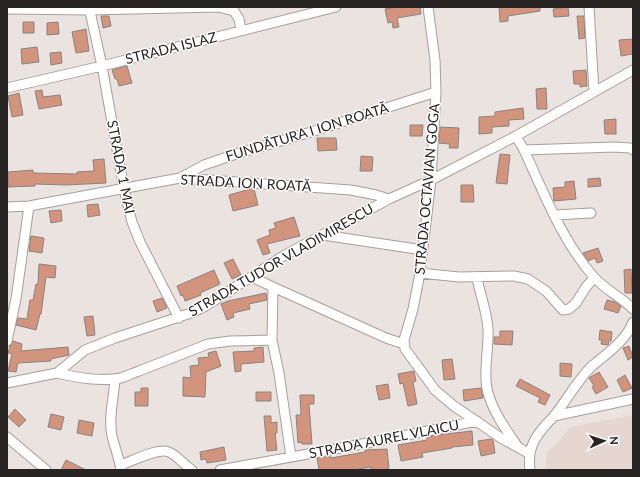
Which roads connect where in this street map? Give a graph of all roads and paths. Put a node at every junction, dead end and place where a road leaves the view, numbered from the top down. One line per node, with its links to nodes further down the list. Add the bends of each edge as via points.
1 (336, 7): 6 (street, STRADA ISLAZ)
2 (428, 7): 10 (street, STRADA OCTAVIAN GOGA, via 435,60)
3 (589, 7): 11 (street)
4 (7, 9): 5 (street)
5 (89, 9): 6 (street, via 218,7 234,11 239,19); 7 (street, STRADA 1 MAI)
6 (241, 31): 7 (street, STRADA ISLAZ)
7 (102, 66): 9 (street, STRADA ISLAZ); 17 (street, STRADA 1 MAI)
8 (633, 70): 11 (street, STRADA TUDOR VLADIMIRESCU)
9 (7, 88)
10 (436, 92): 15 (street, FUNDĂTURA I ION ROATĂ, via 230,156 204,165); 16 (street, STRADA OCTAVIAN GOGA)
11 (594, 92): 12 (street, STRADA TUDOR VLADIMIRESCU)
12 (516, 136): 13 (street); 16 (street, STRADA TUDOR VLADIMIRESCU)
13 (524, 150): 14 (street, via 614,147); 22 (street)
14 (633, 150)
15 (180, 178): 17 (street, STRADA ION ROATĂ); 18 (street, STRADA ION ROATĂ, via 351,190)
16 (431, 180): 18 (street, STRADA TUDOR VLADIMIRESCU); 24 (street, STRADA OCTAVIAN GOGA)
17 (124, 189): 20 (street, STRADA ION ROATĂ); 31 (street, STRADA 1 MAI, via 140,242)
18 (390, 199): 23 (street, STRADA TUDOR VLADIMIRESCU)
19 (7, 206): 20 (street, STRADA ION ROATĂ)
20 (30, 206): 34 (street)
21 (591, 213): 22 (street)
22 (554, 215): 28 (street, via 575,252)
23 (323, 235): 24 (street); 26 (street, STRADA TUDOR VLADIMIRESCU)
24 (423, 250): 25 (street, STRADA OCTAVIAN GOGA)
25 (420, 273): 27 (street); 35 (street, STRADA OCTAVIAN GOGA)
26 (252, 277): 29 (street); 31 (street, STRADA TUDOR VLADIMIRESCU, via 206,306)
27 (477, 278): 28 (street, via 514,276 528,279 546,291 564,310 576,303); 43 (street, via 488,329 488,395 496,413)
28 (594, 278): 30 (street)
29 (273, 288): 33 (street, STRADA AUREL VLAICU); 35 (street)
30 (633, 308)
31 (179, 318): 36 (street, STRADA TUDOR VLADIMIRESCU, via 85,350)
32 (633, 322): 40 (street, via 628,333 587,371 571,390)
33 (272, 340): 37 (street, via 208,344); 45 (street, STRADA AUREL VLAICU)
34 (7, 341)
35 (404, 344): 41 (street, via 436,390)
36 (57, 373): 37 (street); 38 (street, STRADA TUDOR VLADIMIRESCU)
37 (115, 379): 46 (street, via 111,423)
38 (7, 383)
39 (633, 399): 40 (street)
40 (554, 416): 44 (street, via 537,437)
41 (477, 421): 43 (street); 45 (street, STRADA AUREL VLAICU)
42 (7, 437): 47 (street)
43 (519, 448): 44 (street)
44 (530, 454): 50 (street)
45 (291, 457): 49 (street, STRADA AUREL VLAICU)
46 (121, 467): 48 (street, via 159,451 166,451)
47 (46, 470)
48 (192, 470)
49 (220, 470)
50 (530, 470)

